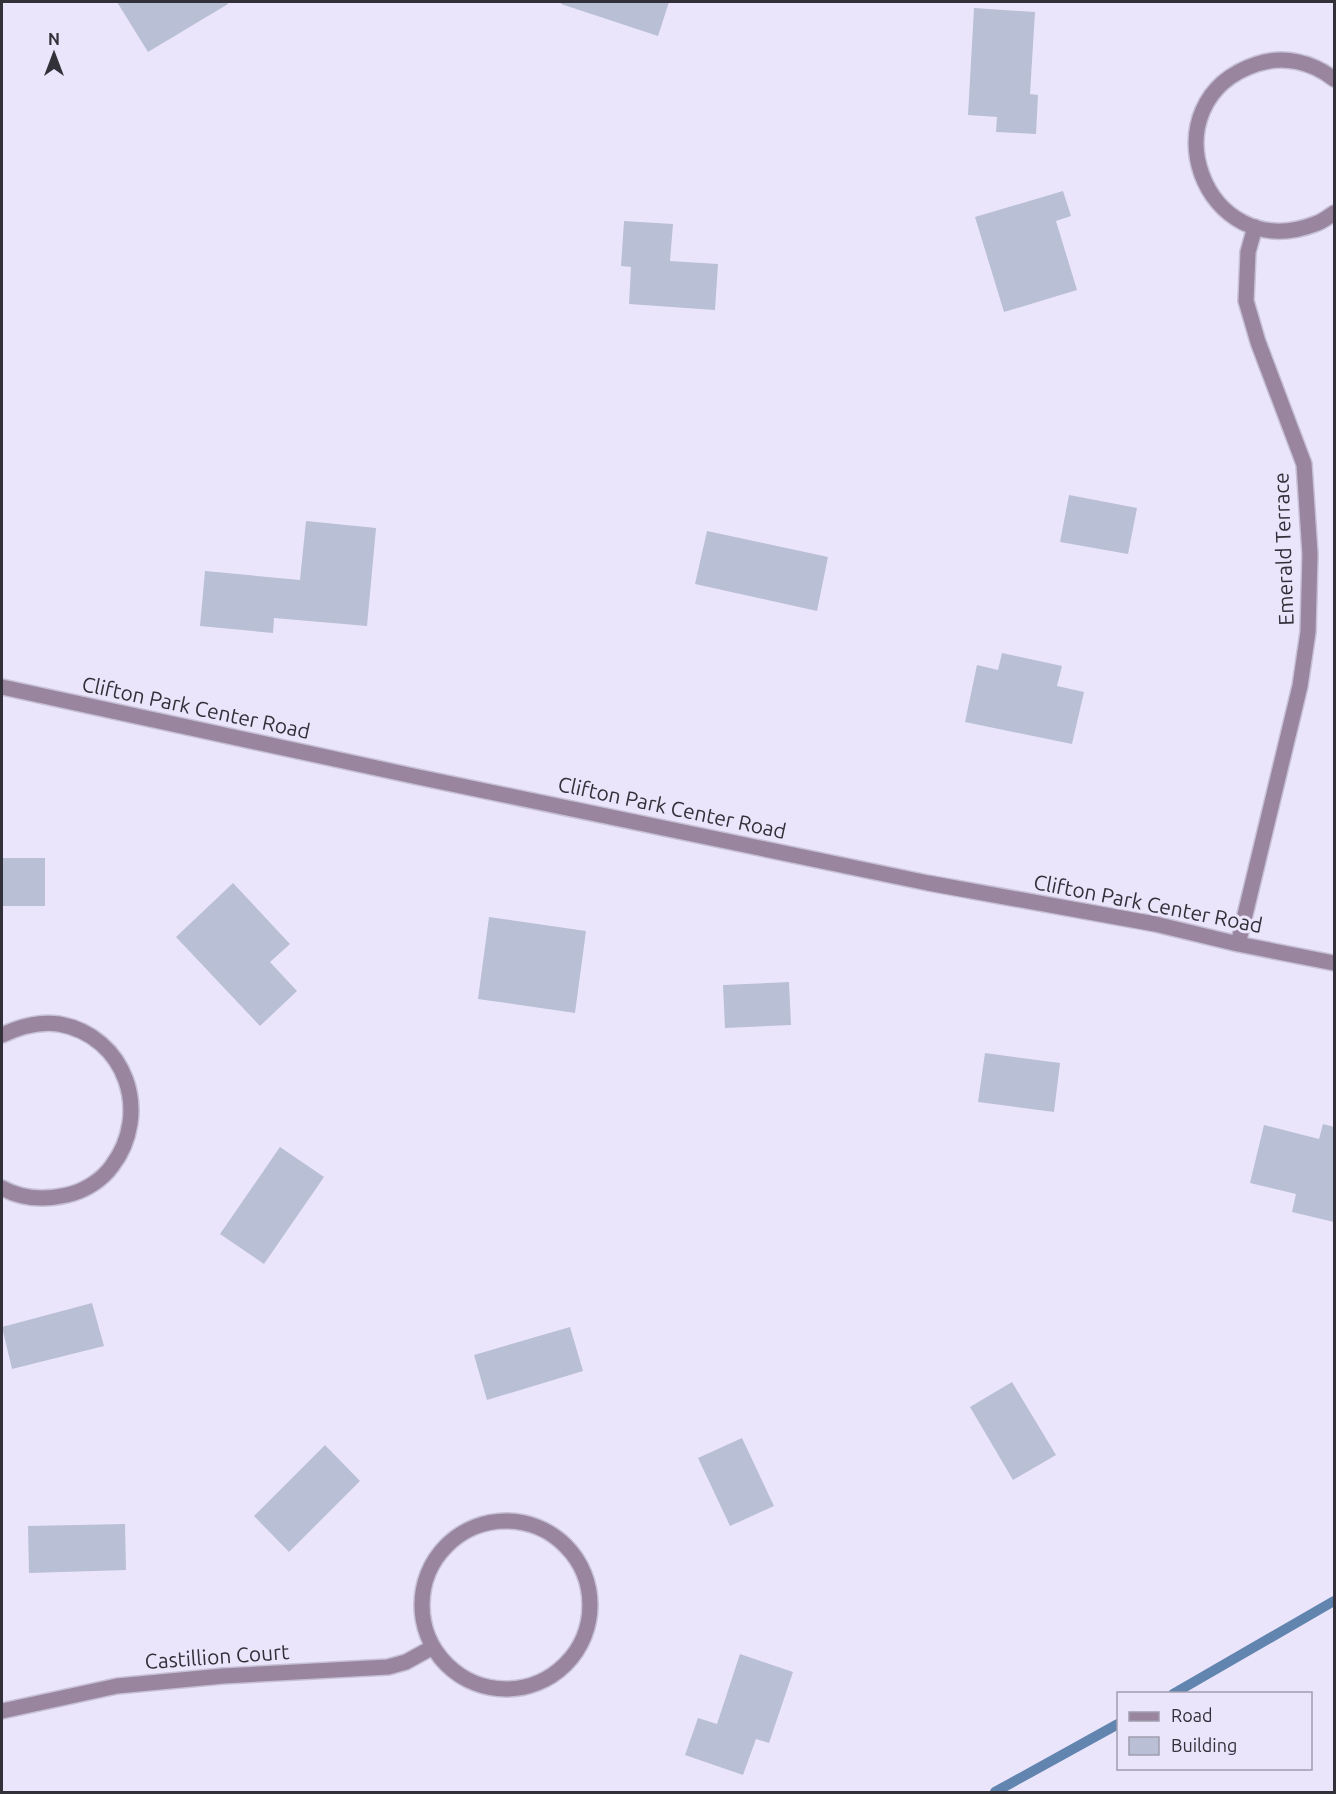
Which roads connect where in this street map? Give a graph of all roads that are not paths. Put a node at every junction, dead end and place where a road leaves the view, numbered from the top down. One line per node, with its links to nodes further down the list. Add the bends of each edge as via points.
1 (1335, 79): 3 (street, via 1305,63 1265,61 1228,78 1203,110 1196,141 1199,171 1220,206)
2 (1335, 213): 3 (street, via 1296,230)
3 (1255, 227): 5 (street, Emerald Terrace, via 1248,252 1246,302 1304,465 1310,554 1308,632 1300,686)
4 (2, 687): 5 (street, Clifton Park Center Road, via 454,785 928,883 1155,924)
5 (1238, 944): 6 (street, Clifton Park Center Road)
6 (1335, 963)
7 (2, 1035): 8 (street, via 37,1024 58,1024 97,1041 124,1074 132,1115 120,1155 91,1185 51,1199 30,1198)
8 (2, 1188)
9 (433, 1647): 9 (street, via 421,1607 423,1586 430,1567 457,1535 496,1521 538,1526 570,1550 582,1567 591,1605 581,1644 570,1660 537,1683 498,1689 478,1684 460,1676); 10 (street, Castillion Court, via 388,1667 117,1686)
10 (2, 1711)

